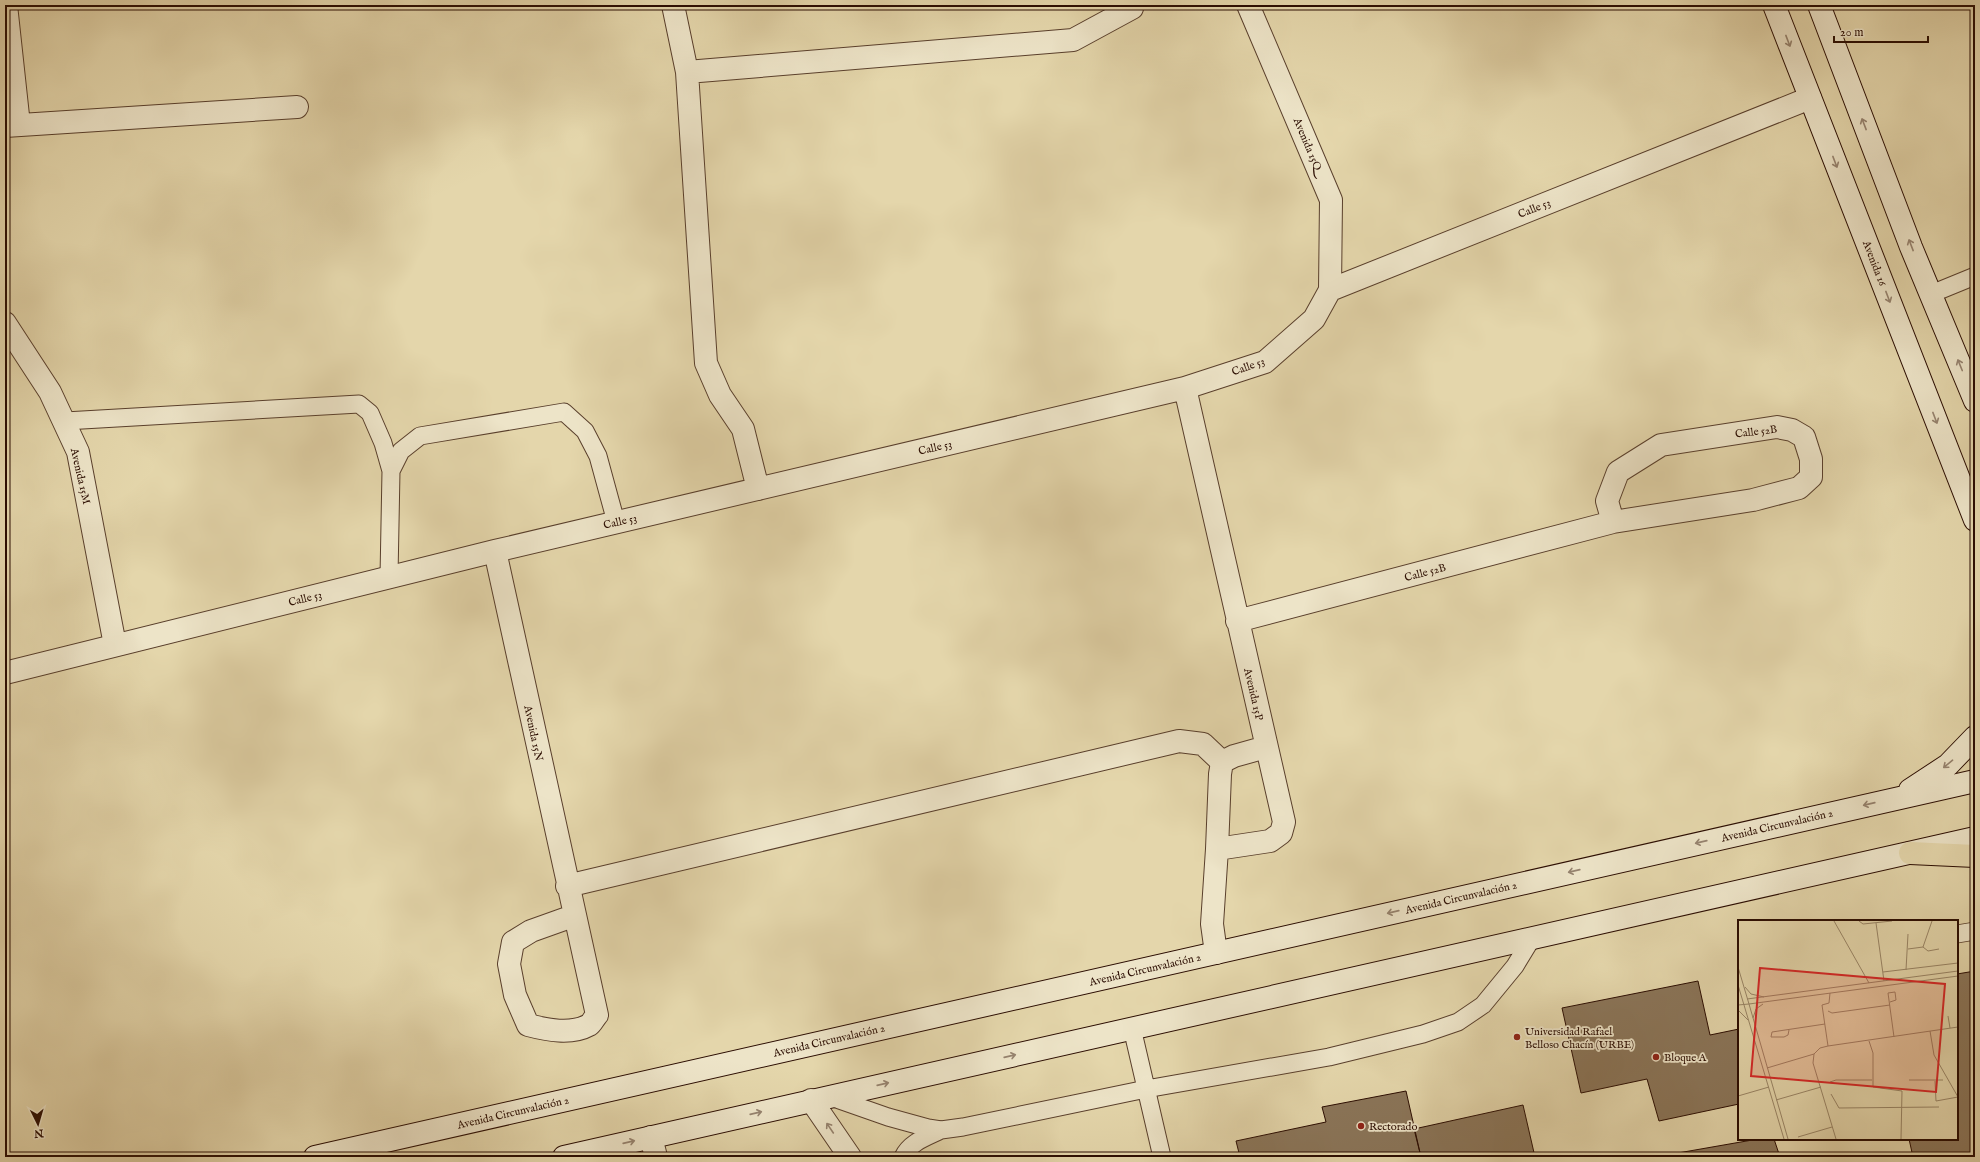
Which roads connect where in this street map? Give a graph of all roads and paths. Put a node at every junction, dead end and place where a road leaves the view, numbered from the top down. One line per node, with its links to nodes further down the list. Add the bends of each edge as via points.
1 (6, 5): 10 (street)
2 (673, 5): 7 (street)
3 (1248, 5): 12 (street, Avenida 15Q, via 1332,200)
4 (1774, 5): 8 (street, Avenida 16, one-way to 8)
5 (1819, 5): 13 (street, one-way to 5)
6 (1132, 8): 7 (street, via 1073,40)
7 (687, 72): 19 (street, via 706,362 720,395 743,430)
8 (1810, 98): 12 (street, Calle 53); 20 (street, Avenida 16, one-way to 20)
9 (297, 107): 10 (street)
10 (12, 125)
11 (1975, 276): 13 (lane)
12 (1330, 290): 15 (street, Calle 53, via 1314,319 1265,362)
13 (1931, 294): 16 (street, one-way to 13)
14 (5, 324): 17 (street, Avenida 15M, via 50,392)
15 (1185, 388): 19 (street, Calle 53); 25 (street, Avenida 15P)
16 (1973, 391)
17 (65, 421): 18 (lane, via 359,404 370,413 383,443); 26 (street, Avenida 15M, via 78,452)
18 (391, 471): 21 (lane, via 401,451 420,436 564,412 585,431 598,456); 24 (lane)
19 (758, 488): 21 (street, Calle 53)
20 (1975, 520)
21 (616, 522): 23 (street, Calle 53)
22 (1613, 522): 22 (street, Calle 52B, via 1753,500 1799,488 1811,477 1810,459 1804,436 1777,427 1661,445 1618,472 1607,501); 25 (street, Calle 52B)
23 (495, 551): 24 (street, Calle 53); 37 (street, Avenida 15N)
24 (389, 577): 26 (street, Calle 53)
25 (1237, 621): 29 (street, Avenida 15P)
26 (115, 645): 27 (street, Calle 53)
27 (5, 673)
28 (1975, 737): 32 (street, one-way to 32, via 1948,765)
29 (1266, 747): 30 (street); 34 (street, Avenida 15P, via 1284,822 1281,833 1270,841)
30 (1222, 762): 34 (street); 37 (street, via 1203,744 1179,741)
31 (1975, 780): 32 (street, Avenida Circunvalación 2)
32 (1897, 798): 42 (street, Avenida Circunvalación 2, one-way to 42)
33 (1975, 838): 35 (street)
34 (1217, 849): 42 (street, via 1212,924)
35 (1910, 853): 36 (highway); 41 (street)
36 (1975, 856)
37 (567, 886): 38 (street, Avenida 15N)
38 (574, 916): 38 (street, Avenida 15N, via 597,1015 590,1024 577,1029 548,1030 528,1025 515,995 509,964 513,942 531,931)
39 (1975, 931): 40 (lane)
40 (1958, 934)
41 (1532, 938): 43 (street); 44 (lane, via 1515,966 1483,1005 1458,1022 1423,1034 1329,1057)
42 (1216, 953): 48 (street, Avenida Circunvalación 2)
43 (1132, 1028): 44 (lane); 45 (street, one-way to 43)
44 (1146, 1089): 46 (lane); 52 (lane)
45 (819, 1098): 46 (lane); 47 (street, one-way to 45); 50 (street, one-way to 45)
46 (940, 1130): 51 (lane, via 920,1140 907,1150)
47 (654, 1147): 49 (street, one-way to 47)
48 (315, 1157)
49 (564, 1157)
50 (850, 1157)
51 (903, 1157)
52 (1162, 1157)

